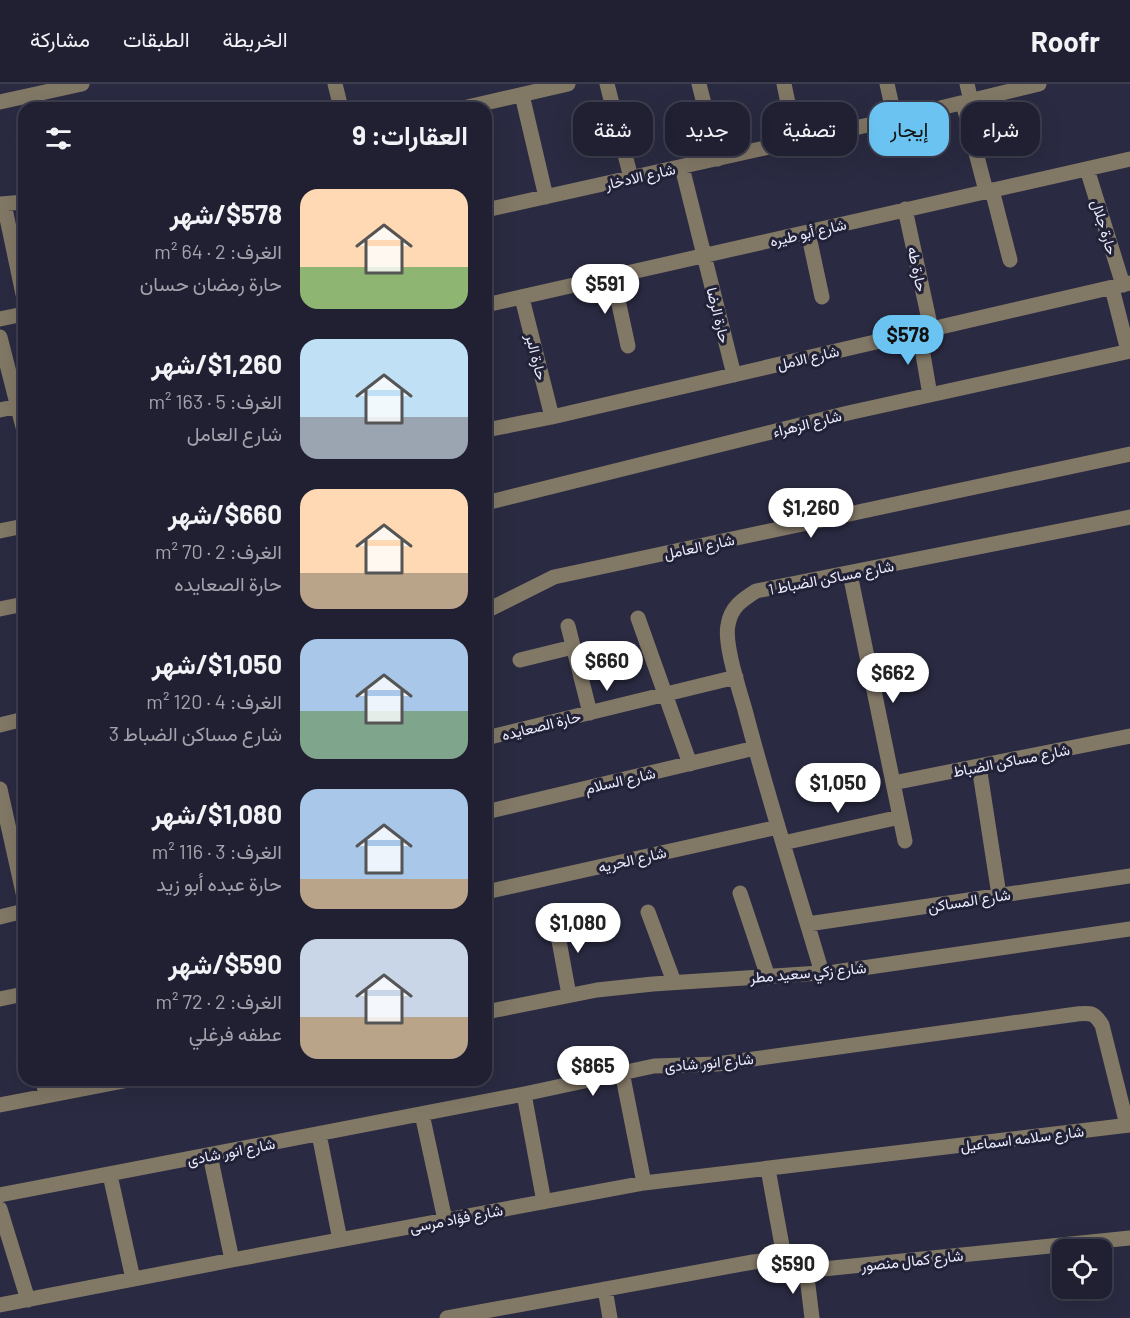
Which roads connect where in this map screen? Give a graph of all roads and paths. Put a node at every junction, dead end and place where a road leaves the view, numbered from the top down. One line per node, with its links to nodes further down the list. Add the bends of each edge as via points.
1 (82, 84): 11 (street)
2 (335, 84): 12 (street)
3 (568, 84): 10 (street)
4 (607, 84): 23 (street)
5 (699, 84): 19 (street)
6 (784, 84): 14 (street)
7 (887, 84): 15 (street)
8 (967, 84): 16 (street)
9 (1040, 84): 16 (street, شارع الادخار)
10 (522, 95): 13 (street); 25 (street)
11 (0, 102)
12 (340, 102)
13 (490, 102)
14 (788, 102)
15 (891, 102)
16 (967, 102)
17 (762, 149): 19 (street, شارع الادخار)
18 (980, 156): 24 (street)
19 (718, 159): 21 (street, شارع الادخار)
20 (1130, 159): 22 (street, شارع أبو طيره)
21 (682, 167): 23 (street, شارع الادخار); 31 (street, حارة الرضا)
22 (1087, 169): 24 (street, شارع أبو طيره); 35 (street, حارة جلال)
23 (631, 178): 25 (street, شارع الادخار)
24 (989, 190): 29 (street, شارع أبو طيره); 32 (street)
25 (546, 197): 28 (street, شارع الادخار)
26 (18, 203): 27 (street)
27 (2, 204): 33 (street)
28 (492, 209)
29 (905, 209): 30 (street, شارع أبو طيره); 41 (street, حارة طه)
30 (808, 232): 31 (street, شارع أبو طيره); 36 (street)
31 (704, 256): 34 (street, شارع أبو طيره); 45 (street, حارة الرضا)
32 (1010, 260)
33 (18, 272)
34 (613, 277): 37 (street, شارع أبو طيره); 43 (street)
35 (1122, 285): 41 (street, شارع الامل); 44 (street, حارة جلال)
36 (822, 297)
37 (522, 298): 38 (street, شارع أبو طيره); 50 (street, حارة البر)
38 (492, 304)
39 (18, 316): 40 (street)
40 (0, 320)
41 (925, 330): 45 (street, شارع الامل); 46 (street, حارة طه)
42 (0, 337): 47 (street)
43 (628, 346)
44 (1129, 351): 46 (street, شارع الزهراء)
45 (734, 375): 50 (street, شارع الامل)
46 (930, 395): 53 (street, شارع الزهراء)
47 (18, 396)
48 (18, 407): 49 (street)
49 (0, 410)
50 (552, 417): 51 (street, شارع الامل)
51 (492, 429)
52 (1130, 454): 59 (street, شارع العامل, via 554,577)
53 (492, 501)
54 (1130, 517): 57 (street, شارع مساكن الضباط 1)
55 (18, 527): 56 (street)
56 (0, 531)
57 (850, 574): 65 (street, شارع مساكن الضباط 1, via 756,591 741,601 731,613 728,625); 75 (street)
58 (18, 605): 60 (street)
59 (492, 608)
60 (0, 609)
61 (638, 618): 66 (street)
62 (568, 626): 63 (street)
63 (573, 647): 64 (street); 67 (street)
64 (520, 660)
65 (736, 678): 66 (street, حارة الصعايده); 72 (street, شارع مساكن الضباط 1)
66 (666, 694): 67 (street, حارة الصعايده); 73 (street)
67 (590, 713): 71 (street, حارة الصعايده)
68 (18, 721): 69 (street)
69 (0, 725)
70 (1130, 736): 74 (street, شارع مساكن الضباط)
71 (492, 737)
72 (755, 748): 73 (street, شارع السلام); 79 (street, شارع مساكن الضباط 1)
73 (690, 764): 77 (street, شارع السلام)
74 (979, 766): 75 (street, شارع مساكن الضباط); 86 (street)
75 (893, 783): 78 (street)
76 (0, 789): 82 (street)
77 (492, 811)
78 (900, 817): 80 (street); 81 (street)
79 (778, 827): 81 (street, شارع مساكن الضباط 1); 84 (street, شارع الحريه)
80 (905, 841)
81 (783, 843): 91 (street, شارع مساكن الضباط 1)
82 (18, 870)
83 (1130, 876): 86 (street, شارع المساكن)
84 (492, 891)
85 (740, 893): 94 (street)
86 (999, 895): 91 (street, شارع المساكن)
87 (18, 912): 89 (street)
88 (648, 912): 95 (street)
89 (0, 916)
90 (555, 919): 97 (street)
91 (808, 924): 93 (street, شارع مساكن الضباط 1)
92 (1130, 929): 93 (street, شارع زكي سعيد مطر)
93 (822, 973): 94 (street, شارع زكي سعيد مطر)
94 (768, 976): 95 (street, شارع زكي سعيد مطر)
95 (674, 982): 97 (street, شارع زكي سعيد مطر)
96 (18, 995): 98 (street)
97 (569, 995): 99 (street, شارع زكي سعيد مطر)
98 (0, 999)
99 (492, 1011)
100 (622, 1072): 103 (street, شارع انور شادى); 107 (street, شارع انور شادى, via 654,1066 717,1064 1090,1013 1102,1025); 113 (street)
101 (44, 1086): 104 (street)
102 (98, 1086): 104 (street)
103 (524, 1094): 106 (street, شارع انور شادى); 115 (street)
104 (46, 1096): 105 (street)
105 (0, 1106)
106 (422, 1113): 108 (street, شارع انور شادى); 117 (street)
107 (1128, 1125): 109 (street, شارع سلامه اسماعيل)
108 (319, 1134): 110 (street, شارع انور شادى); 119 (street)
109 (915, 1152): 111 (street, شارع فؤاد مرسى)
110 (210, 1155): 112 (street, شارع انور شادى); 120 (street)
111 (768, 1169): 113 (street, شارع فؤاد مرسى); 121 (street)
112 (110, 1175): 114 (street, شارع انور شادى); 123 (street)
113 (644, 1184): 115 (street, شارع فؤاد مرسى)
114 (0, 1195)
115 (544, 1202): 117 (street, شارع فؤاد مرسى)
116 (0, 1209): 125 (street)
117 (445, 1220): 119 (street, شارع فؤاد مرسى)
118 (1130, 1238): 122 (street, شارع كمال منصور)
119 (339, 1240): 120 (street, شارع فؤاد مرسى)
120 (232, 1260): 123 (street, شارع فؤاد مرسى)
121 (784, 1263): 122 (street, شارع كمال منصور); 124 (street, شارع كمال منصور, via 753,1262)
122 (806, 1269): 129 (street)
123 (133, 1279): 125 (street, شارع فؤاد مرسى)
124 (605, 1289): 127 (street, شارع كمال منصور); 128 (street)
125 (28, 1300): 126 (street, شارع فؤاد مرسى)
126 (0, 1305)
127 (447, 1318)
128 (610, 1318)
129 (812, 1318)

